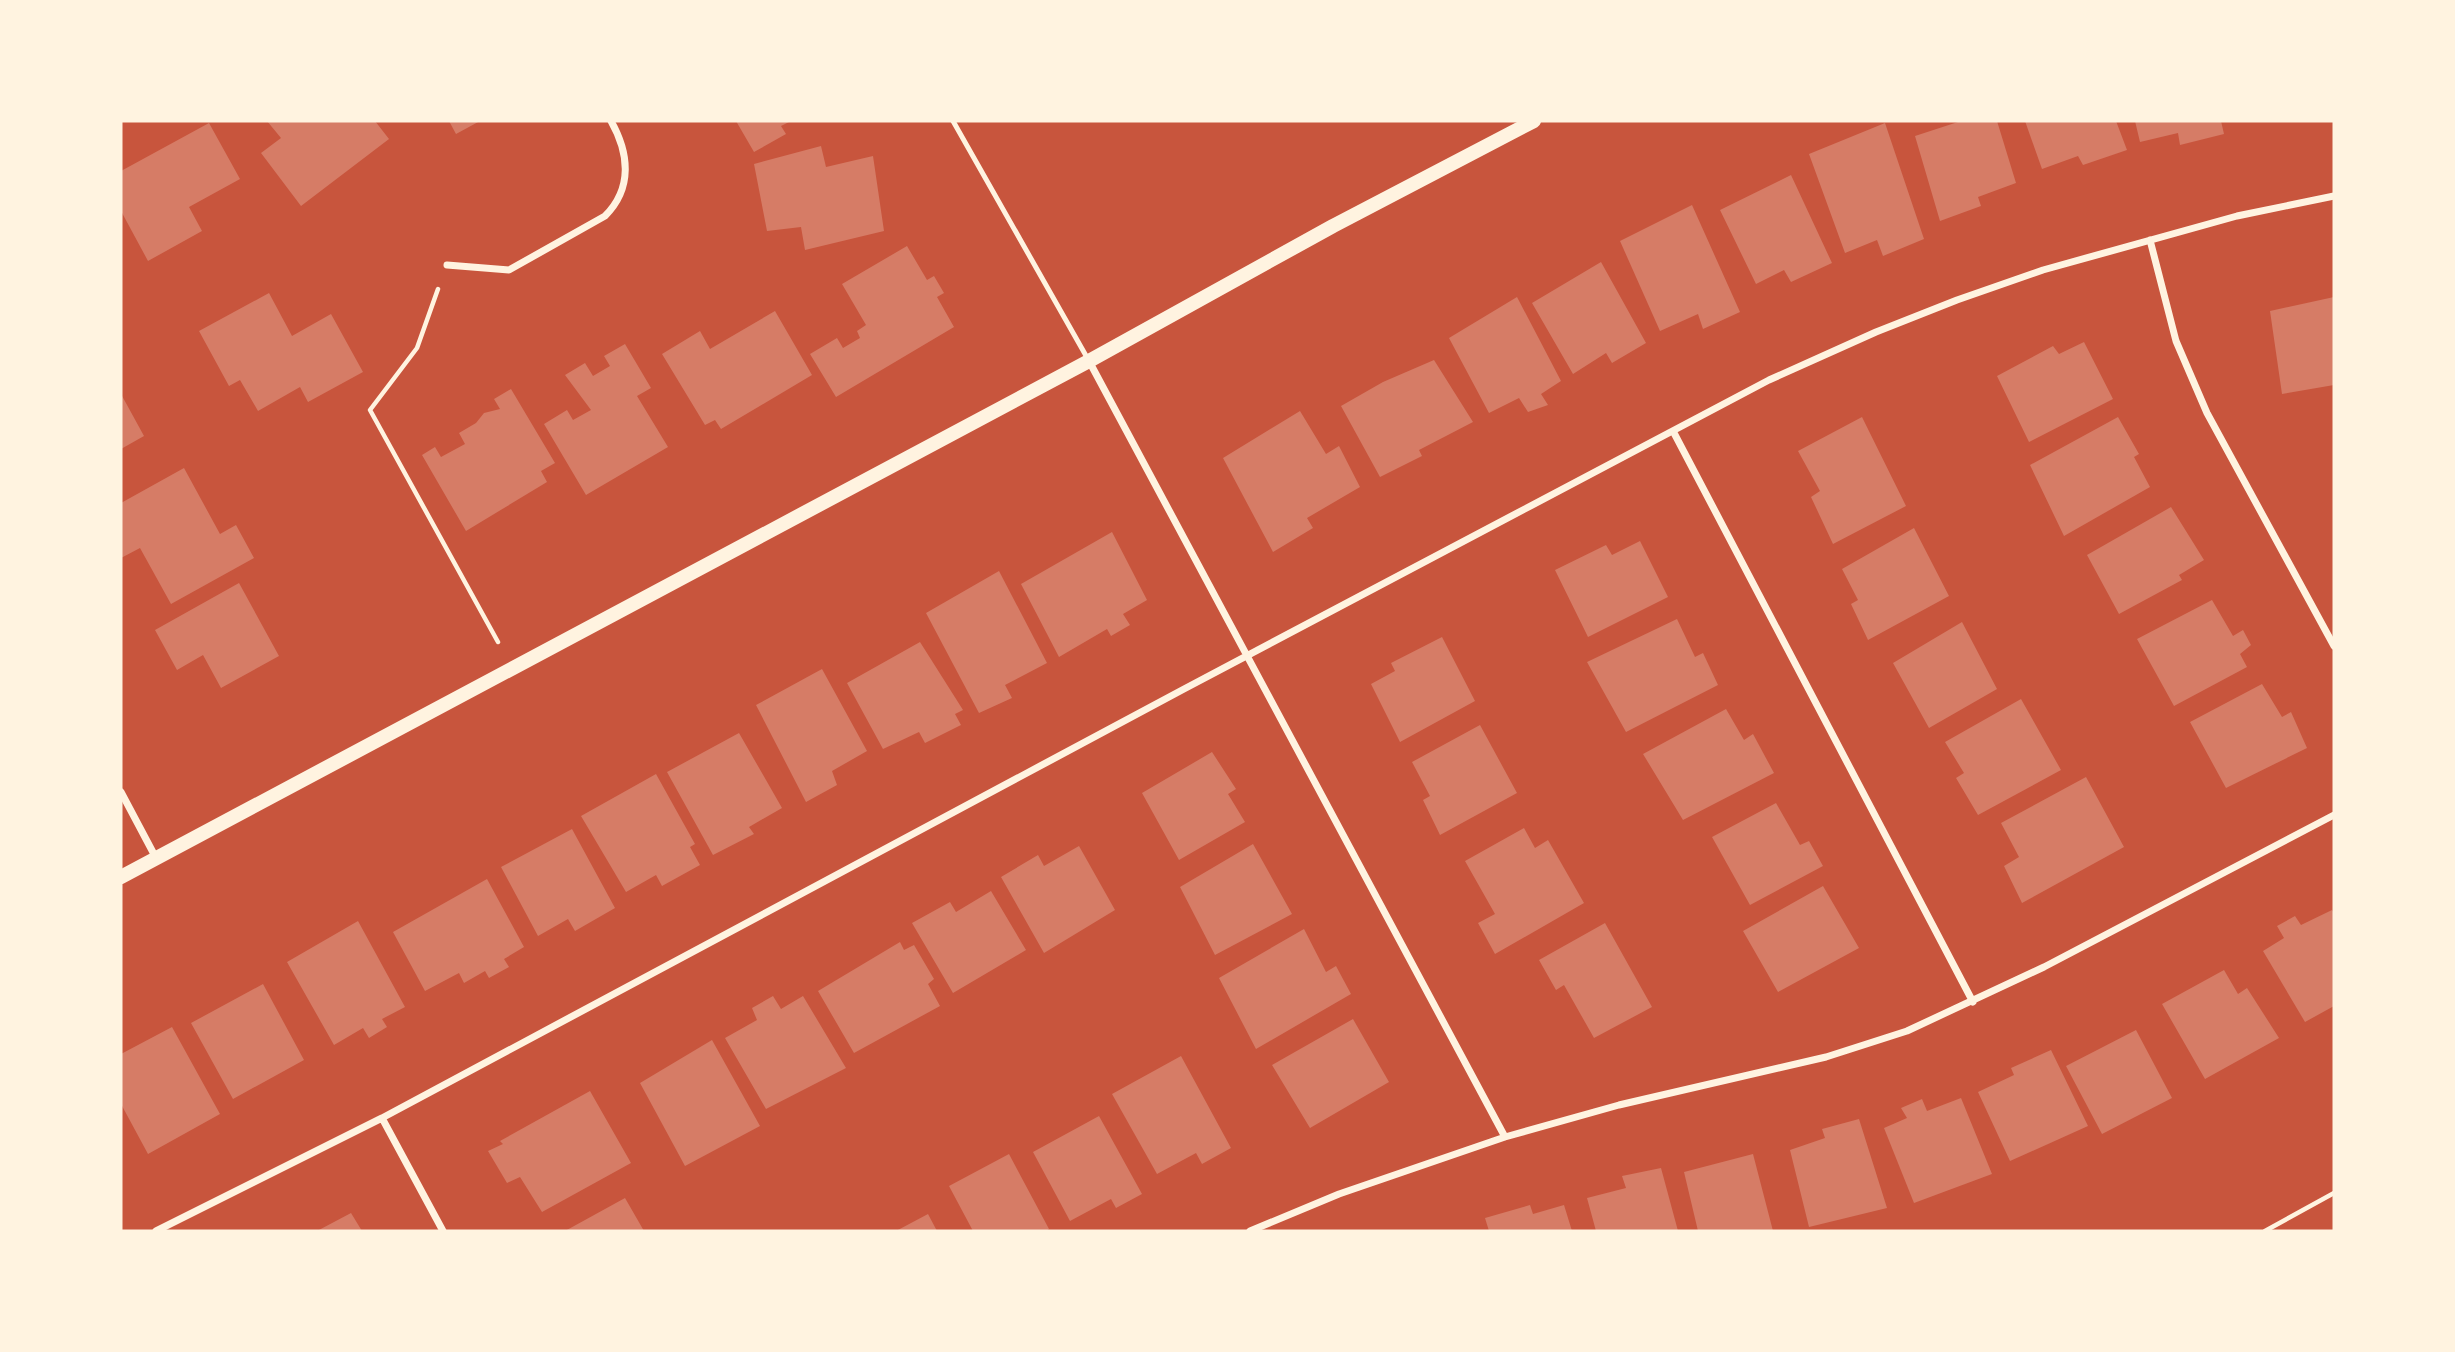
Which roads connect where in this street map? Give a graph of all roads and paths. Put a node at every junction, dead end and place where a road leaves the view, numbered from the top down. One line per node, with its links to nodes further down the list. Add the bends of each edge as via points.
1 (611, 121): 6 (street, via 626,160 617,204 606,216 509,270)
2 (953, 121): 7 (lane)
3 (1535, 121): 7 (main road)
4 (2334, 197): 5 (street, via 2237,216)
5 (2150, 240): 8 (street, via 2043,270 1934,309 1769,380); 9 (street, via 2176,341 2207,413)
6 (447, 265): 11 (path, via 416,348 370,410)
7 (1088, 361): 10 (street); 11 (main road)
8 (1673, 431): 10 (street); 16 (street)
9 (2334, 646)
10 (1246, 656): 17 (street); 18 (street)
11 (512, 667): 14 (main road)
12 (121, 792): 14 (street)
13 (2334, 816): 16 (street)
14 (156, 858): 15 (main road)
15 (121, 877)
16 (1973, 1002): 18 (street, via 1907,1031 1826,1057)
17 (382, 1118): 20 (street); 21 (street)
18 (1505, 1137): 22 (street, via 1339,1194)
19 (2334, 1194): 23 (path)
20 (156, 1231)
21 (443, 1231)
22 (1250, 1231)
23 (2265, 1231)

